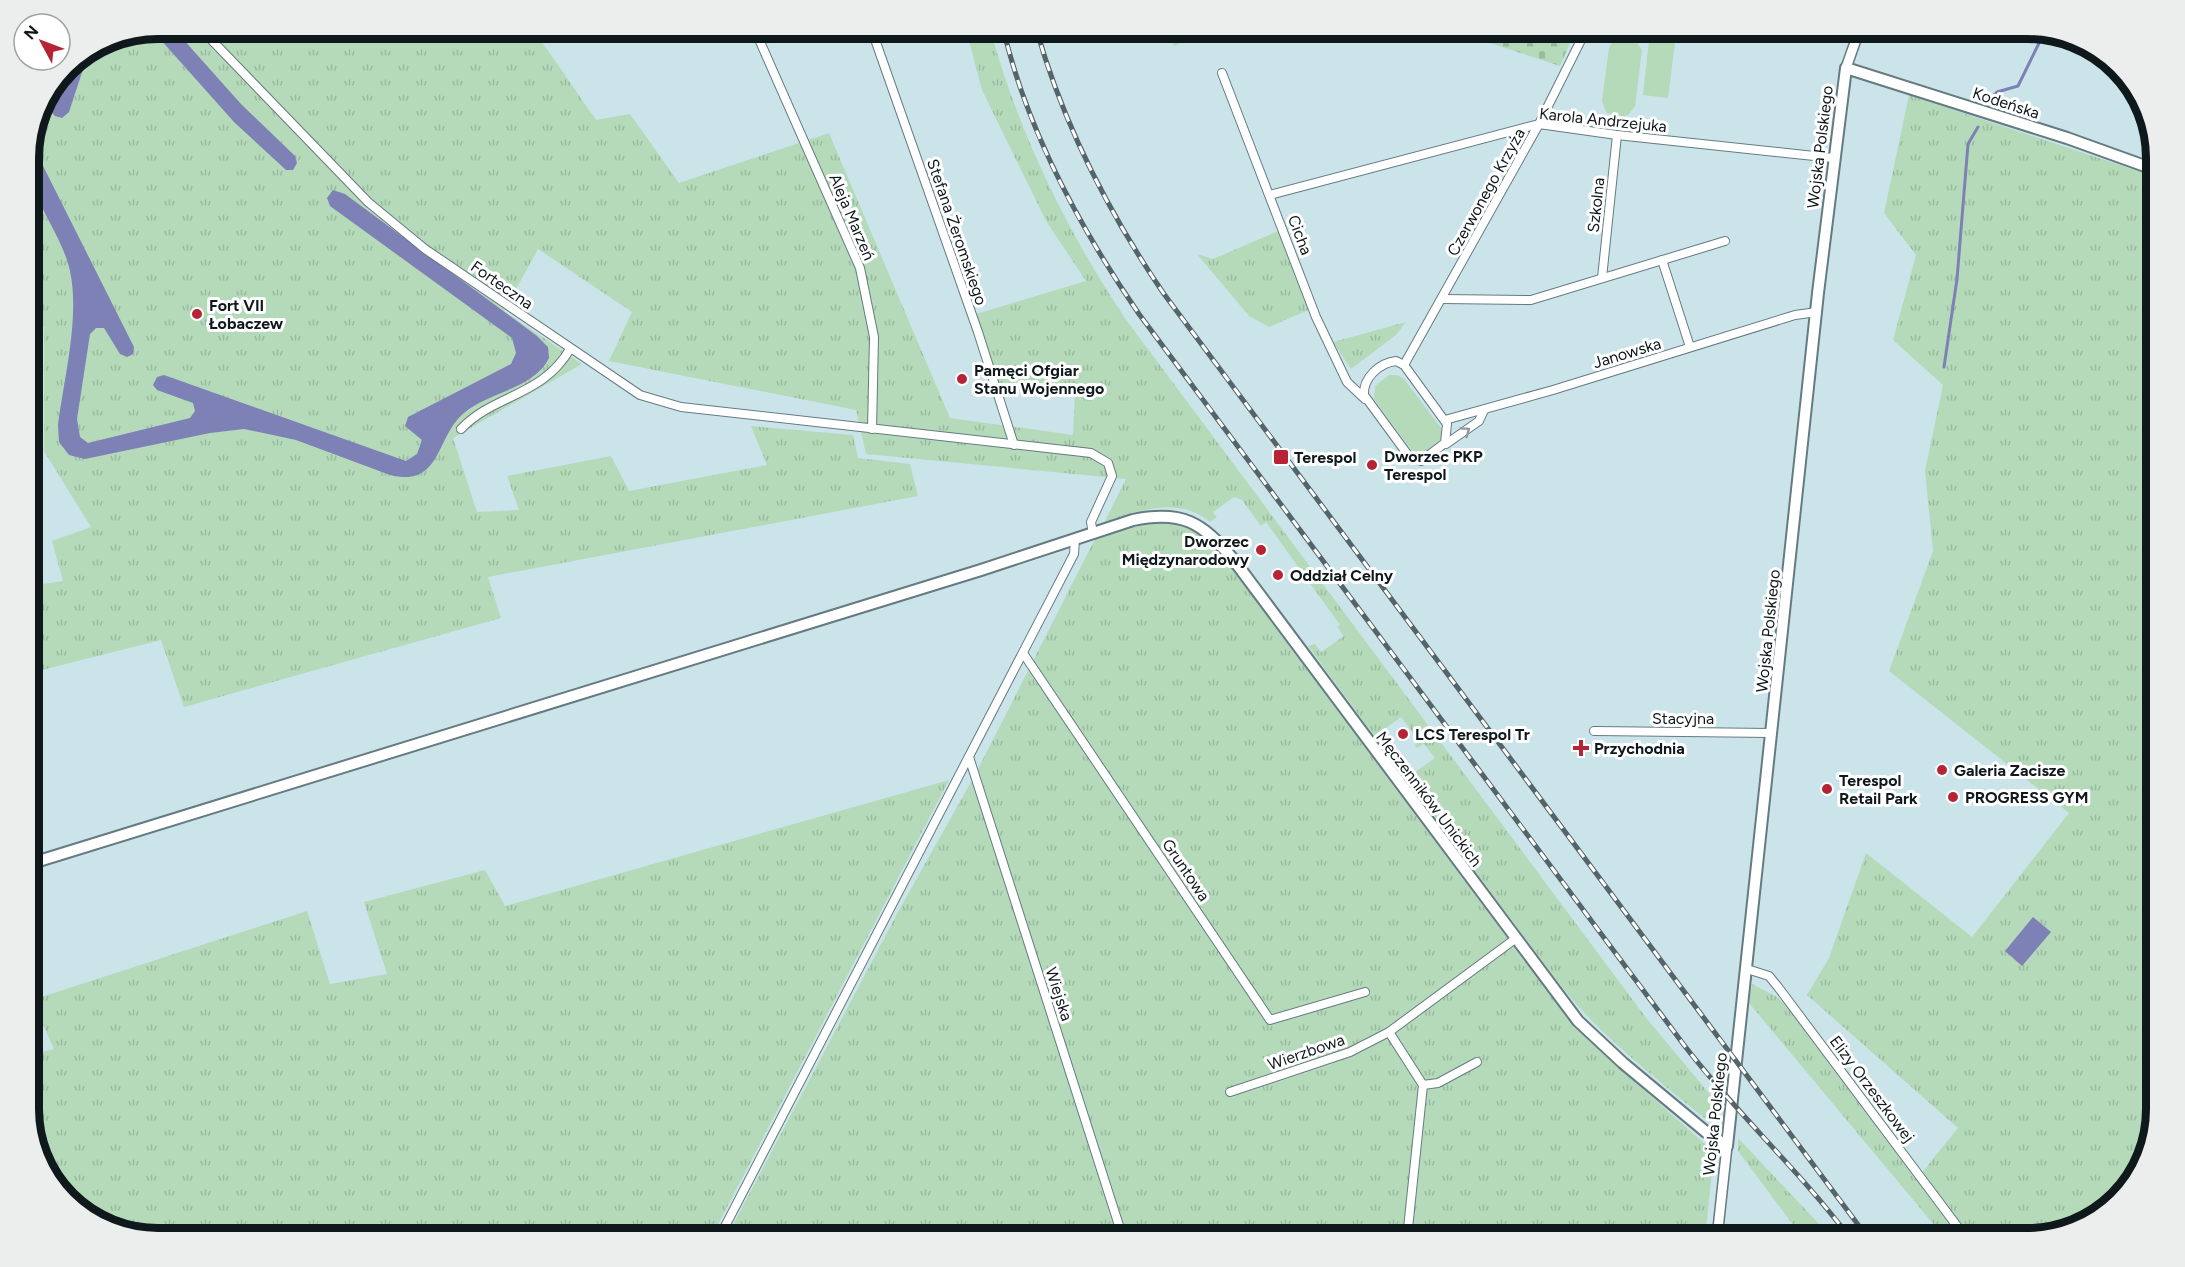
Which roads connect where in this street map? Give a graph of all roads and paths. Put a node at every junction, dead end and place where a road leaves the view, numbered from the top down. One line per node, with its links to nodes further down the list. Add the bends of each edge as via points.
1 (210, 39): 19 (street, Forteczna, via 368,202 425,249)
2 (759, 39): 25 (street, Aleja Marzeń, via 860,268 874,337)
3 (875, 39): 26 (street, Stefana Żeromskiego)
4 (1582, 39): 8 (street, Czerwonego Krzyża)
5 (1856, 39): 6 (street, Wojska Polskiego)
6 (1846, 68): 10 (main road, Wojska Polskiego); 11 (main road, Kodeńska)
7 (1222, 73): 12 (street, Cicha)
8 (1539, 124): 9 (street, Karola Andrzejuka); 12 (street, Karola Andrzejuka); 16 (street, Czerwonego Krzyża)
9 (1617, 135): 10 (street, Karola Andrzejuka); 15 (street, Szkolna)
10 (1833, 158): 17 (main road, Wojska Polskiego)
11 (2146, 166)
12 (1270, 195): 21 (street, Cicha, via 1338,366 1347,382)
13 (1725, 242): 14 (street)
14 (1662, 260): 15 (street); 18 (street)
15 (1602, 278): 16 (street, via 1531,300)
16 (1442, 299): 20 (street, Czerwonego Krzyża)
17 (1817, 312): 18 (street, Janowska); 32 (main road, Wojska Polskiego)
18 (1690, 347): 22 (street, Janowska)
19 (570, 349): 24 (street, via 552,373 470,419); 25 (street, Forteczna, via 640,395 681,407)
20 (1404, 365): 21 (street, via 1390,362 1371,375 1364,387); 23 (street)
21 (1365, 399): 27 (street, Cicha, via 1410,458 1424,460)
22 (1484, 410): 23 (street, Janowska); 27 (street, Cicha, one-way to 22, via 1476,423)
23 (1445, 420): 27 (street, via 1448,434)
24 (461, 429)
25 (872, 429): 26 (street, Forteczna)
26 (1014, 445): 28 (street, Forteczna, via 1091,453 1108,463 1112,476 1090,522)
27 (1442, 447)
28 (1096, 532): 29 (main road, Męczenników Unickich); 35 (main road, Męczenników Unickich, via 1164,515 1191,522 1218,541)
29 (1076, 539): 30 (street, via 1074,554); 34 (main road, Męczenników Unickich)
30 (1023, 653): 33 (street); 37 (street, Gruntowa, via 1270,1020)
31 (1594, 731): 32 (street, Stacyjna)
32 (1772, 733): 36 (main road, Wojska Polskiego)
33 (969, 757): 43 (street); 44 (street, Wiejska)
34 (39, 861)
35 (1515, 939): 38 (street, Wierzbowa); 42 (main road, Męczenników Unickich, via 1593,1036)
36 (1746, 969): 42 (main road, Wojska Polskiego); 47 (street, Elizy Orzeszkowej, via 1769,976 1778,987)
37 (1365, 992)
38 (1389, 1032): 40 (street); 41 (street, Wierzbowa, via 1350,1052)
39 (1477, 1062): 40 (street, via 1438,1083)
40 (1423, 1085): 45 (street)
41 (1230, 1092)
42 (1727, 1146): 46 (street, Wojska Polskiego)
43 (725, 1228)
44 (1119, 1228)
45 (1408, 1228)
46 (1718, 1228)
47 (1958, 1228)

